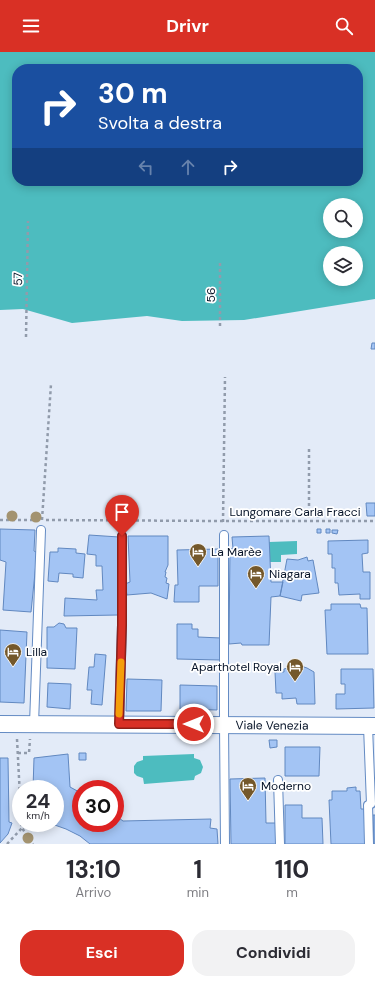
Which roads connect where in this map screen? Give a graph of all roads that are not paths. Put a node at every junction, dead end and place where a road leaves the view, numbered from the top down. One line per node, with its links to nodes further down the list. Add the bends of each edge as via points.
1 (41, 530): 5 (lane)
2 (224, 534): 7 (lane)
3 (122, 536): 6 (lane)
4 (0, 724): 5 (street, Viale Venezia)
5 (32, 724): 6 (street, Viale Venezia)
6 (119, 724): 7 (street, Viale Venezia)
7 (224, 724): 8 (street, Viale Venezia); 10 (lane)
8 (372, 726): 12 (lane)
9 (278, 780): 11 (lane)
10 (225, 844)
11 (280, 844)
12 (369, 844)

